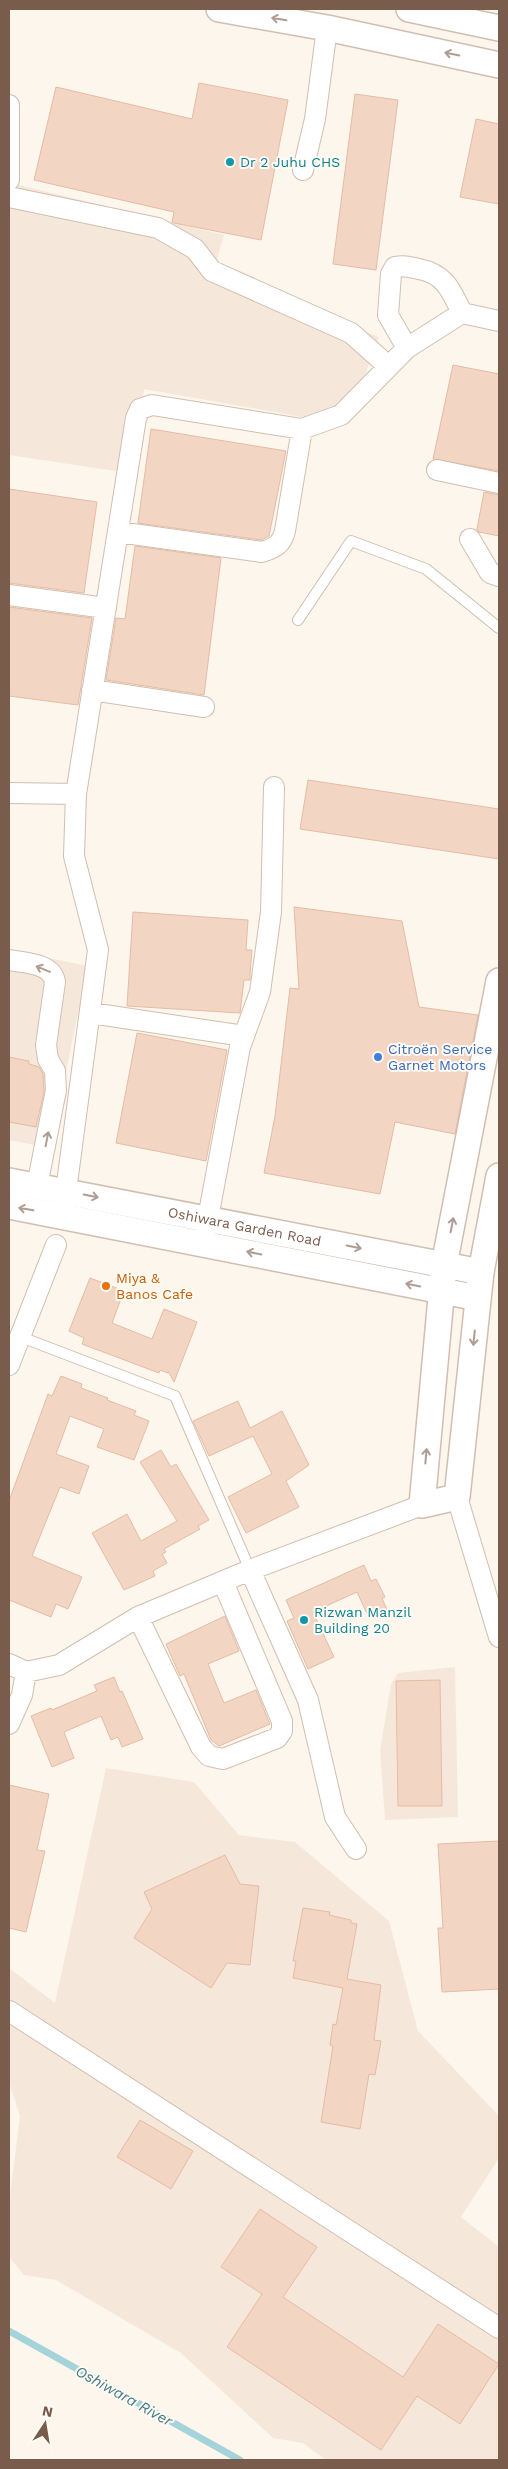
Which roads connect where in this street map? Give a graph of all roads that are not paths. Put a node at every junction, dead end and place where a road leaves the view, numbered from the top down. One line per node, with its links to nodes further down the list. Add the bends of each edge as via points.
1 (219, 9): 3 (street, one-way to 1)
2 (409, 9): 4 (street)
3 (327, 18): 5 (street, one-way to 3); 7 (street, via 315,119)
4 (499, 28)
5 (499, 64)
6 (9, 105): 8 (street)
7 (303, 170)
8 (9, 180)
9 (9, 197): 13 (street, via 158,228 195,249 212,271 351,333)
10 (462, 312): 11 (street); 12 (street); 12 (street, via 450,289 434,272 402,265 395,267 391,274 388,316)
11 (499, 321)
12 (407, 348): 13 (street)
13 (388, 366): 14 (street, via 341,415)
14 (302, 429): 17 (street, via 285,531 282,541 273,548 262,552); 17 (street, via 152,405 140,409)
15 (437, 470): 16 (street)
16 (499, 483)
17 (118, 532): 21 (street)
18 (470, 538): 19 (street, via 490,572)
19 (499, 576)
20 (9, 594): 21 (street)
21 (106, 608): 24 (street)
22 (298, 620): 23 (lane, via 351,541 426,569)
23 (499, 628)
24 (92, 690): 25 (street); 28 (street)
25 (204, 707)
26 (274, 787): 32 (street, via 271,912 260,992)
27 (9, 793): 28 (street)
28 (76, 794): 31 (street, via 74,856 98,950)
29 (9, 960): 35 (street, one-way to 29, via 56,1090 55,1071 48,1059 46,1045 55,982 47,968)
30 (499, 981): 41 (street, one-way to 30)
31 (91, 1013): 32 (street); 36 (street)
32 (244, 1036): 38 (street)
33 (499, 1176): 42 (street)
34 (9, 1181): 35 (street, Oshiwara Garden Road)
35 (37, 1186): 36 (street, Oshiwara Garden Road)
36 (65, 1203): 37 (street, Oshiwara Garden Road, one-way to 37); 38 (street, Oshiwara Garden Road, one-way to 38); 39 (street, Oshiwara Garden Road)
37 (9, 1206)
38 (208, 1219): 39 (street); 41 (street, Oshiwara Garden Road, one-way to 41)
39 (203, 1243): 43 (street, Oshiwara Garden Road, one-way to 39)
40 (56, 1245): 45 (street)
41 (444, 1265): 42 (street, Oshiwara Garden Road); 43 (street)
42 (481, 1272): 44 (street)
43 (441, 1290): 44 (street, Oshiwara Garden Road); 48 (street, one-way to 43)
44 (478, 1298): 47 (street, one-way to 47)
45 (21, 1337): 46 (street); 49 (lane, via 176,1396)
46 (9, 1365)
47 (457, 1497): 48 (street); 52 (street)
48 (422, 1505): 49 (street)
49 (250, 1570): 50 (street); 55 (street, via 308,1700 336,1817)
50 (223, 1582): 51 (street); 51 (street, via 282,1720 278,1738 223,1759 209,1756 201,1747)
51 (138, 1617): 53 (street, via 59,1665)
52 (499, 1637)
53 (17, 1668): 54 (street, via 22,1695)
54 (9, 1724)
55 (356, 1849)
56 (9, 2011): 57 (street)
57 (499, 2328)

